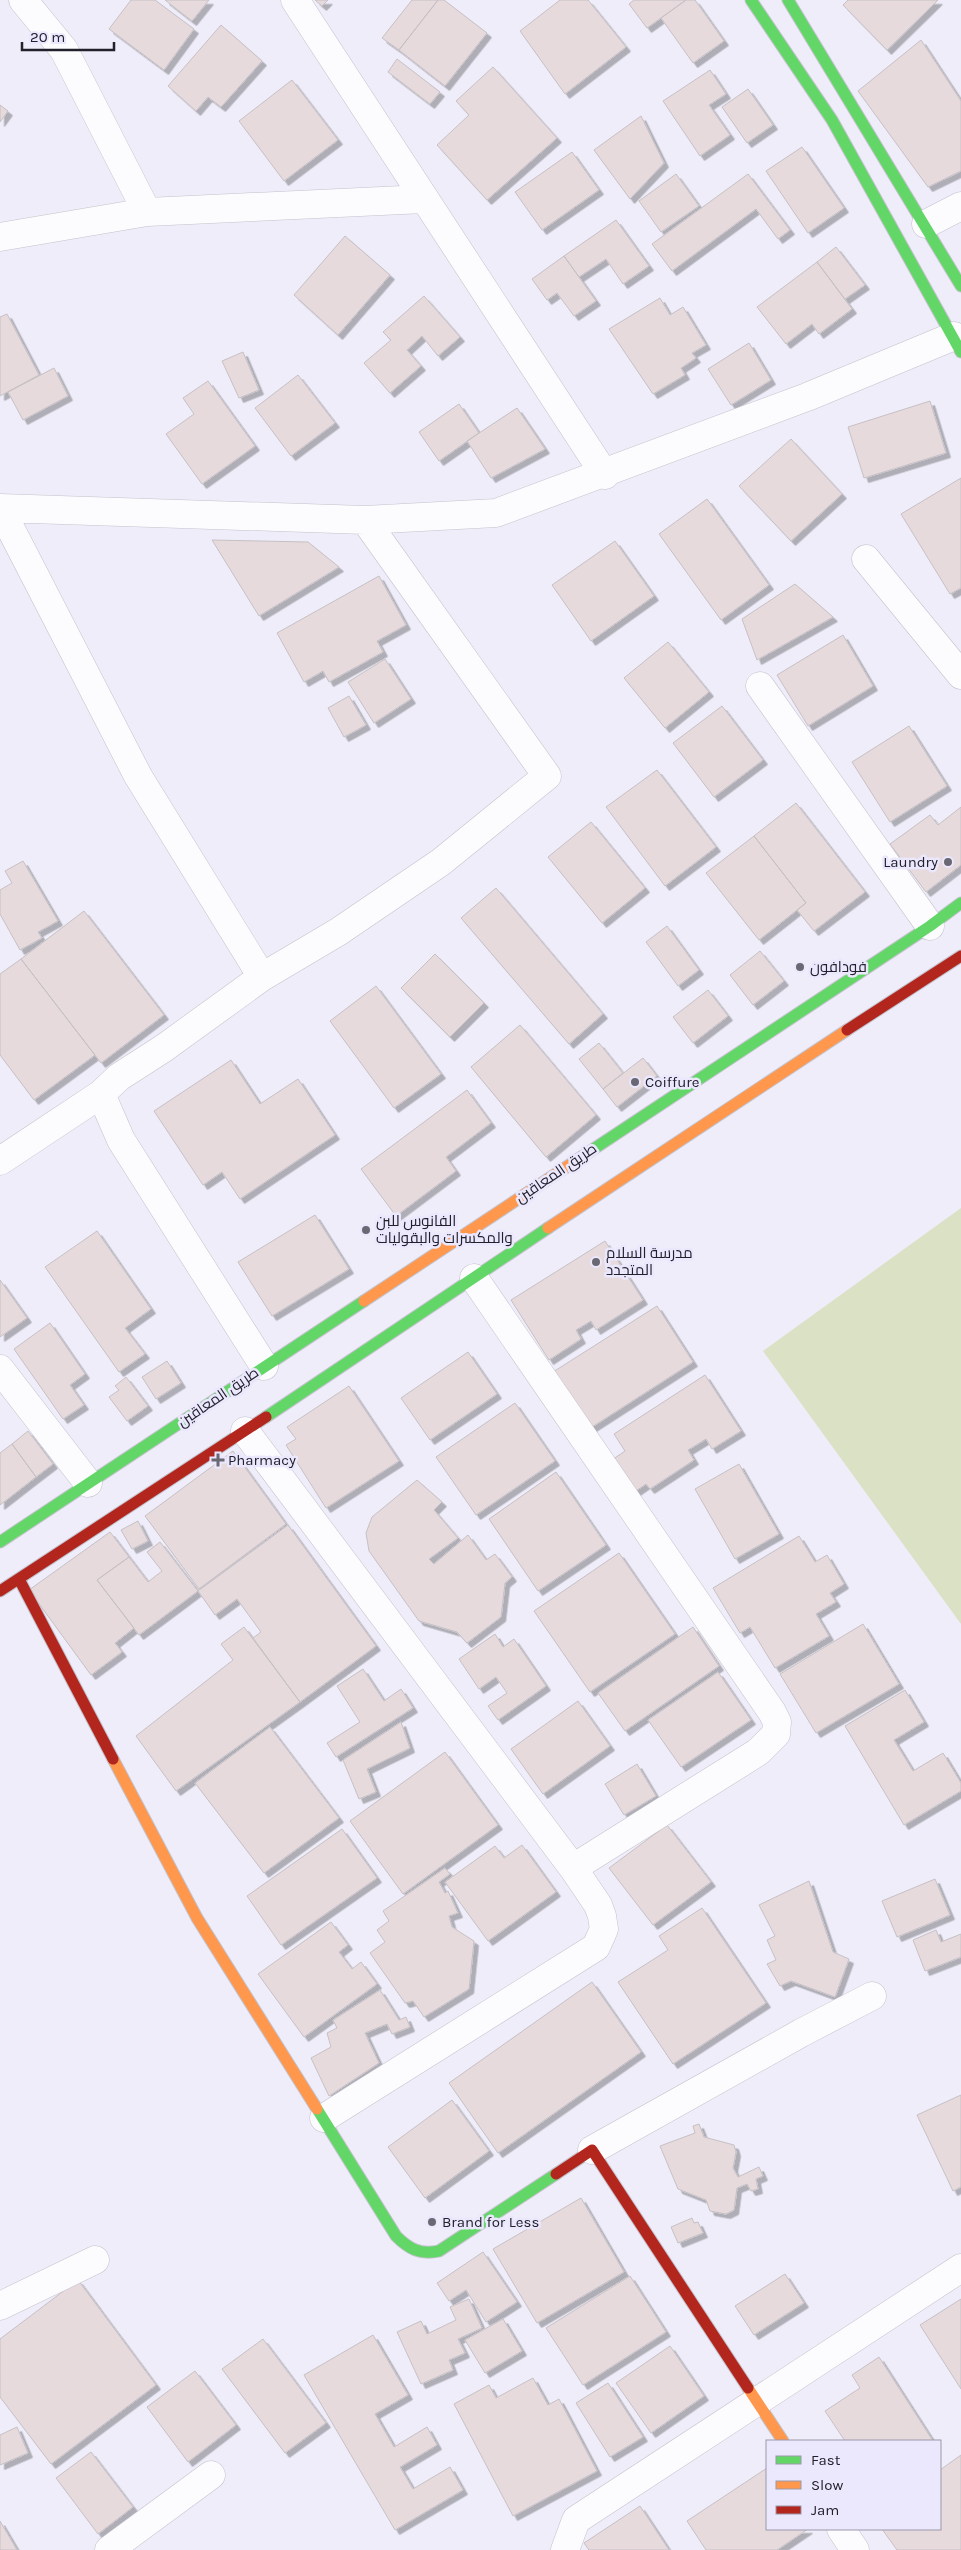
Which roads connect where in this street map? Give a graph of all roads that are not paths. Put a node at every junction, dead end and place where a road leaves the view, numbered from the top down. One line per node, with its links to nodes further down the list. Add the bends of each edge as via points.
1 (23, 0): 7 (street, via 64,50)
2 (296, 0): 5 (street)
3 (751, 0): 11 (street, via 832,120)
4 (788, 0): 8 (street)
5 (424, 199): 7 (street); 12 (street)
6 (961, 206): 8 (street)
7 (147, 212): 9 (street)
8 (926, 224): 10 (street)
9 (0, 237)
10 (961, 286)
11 (957, 344): 12 (street, via 807,397)
12 (605, 475): 14 (street, via 496,513)
13 (0, 508): 14 (street); 21 (street, via 138,776)
14 (364, 520): 21 (street, via 547,776 442,862 338,932)
15 (866, 559): 16 (street)
16 (961, 675)
17 (760, 686): 19 (street)
18 (961, 903): 19 (street, طريق المعاقين)
19 (930, 926): 25 (street, طريق المعاقين)
20 (961, 956): 24 (street, via 749,1093)
21 (262, 977): 22 (street, via 119,1077)
22 (100, 1094): 23 (street); 25 (street, via 121,1140)
23 (0, 1162)
24 (474, 1278): 27 (street); 32 (street, via 777,1722 776,1734 758,1752)
25 (264, 1366): 28 (street, طريق المعاقين)
26 (0, 1369): 28 (street)
27 (245, 1431): 30 (street); 32 (street)
28 (88, 1483): 29 (street, طريق المعاقين)
29 (0, 1542)
30 (19, 1579): 31 (street); 34 (street, via 197,1918)
31 (0, 1591)
32 (573, 1868): 34 (street, via 602,1916 604,1929 596,1947)
33 (872, 1996): 35 (street)
34 (324, 2118): 35 (street, via 396,2236 409,2250 425,2255 439,2251)
35 (592, 2150): 39 (street)
36 (95, 2260): 38 (street)
37 (961, 2268): 39 (street)
38 (0, 2306)
39 (758, 2403): 40 (street); 44 (street, via 576,2520)
40 (782, 2440)
41 (212, 2475): 43 (street)
42 (842, 2530): 45 (street)
43 (109, 2550)
44 (565, 2550)
45 (855, 2550)

